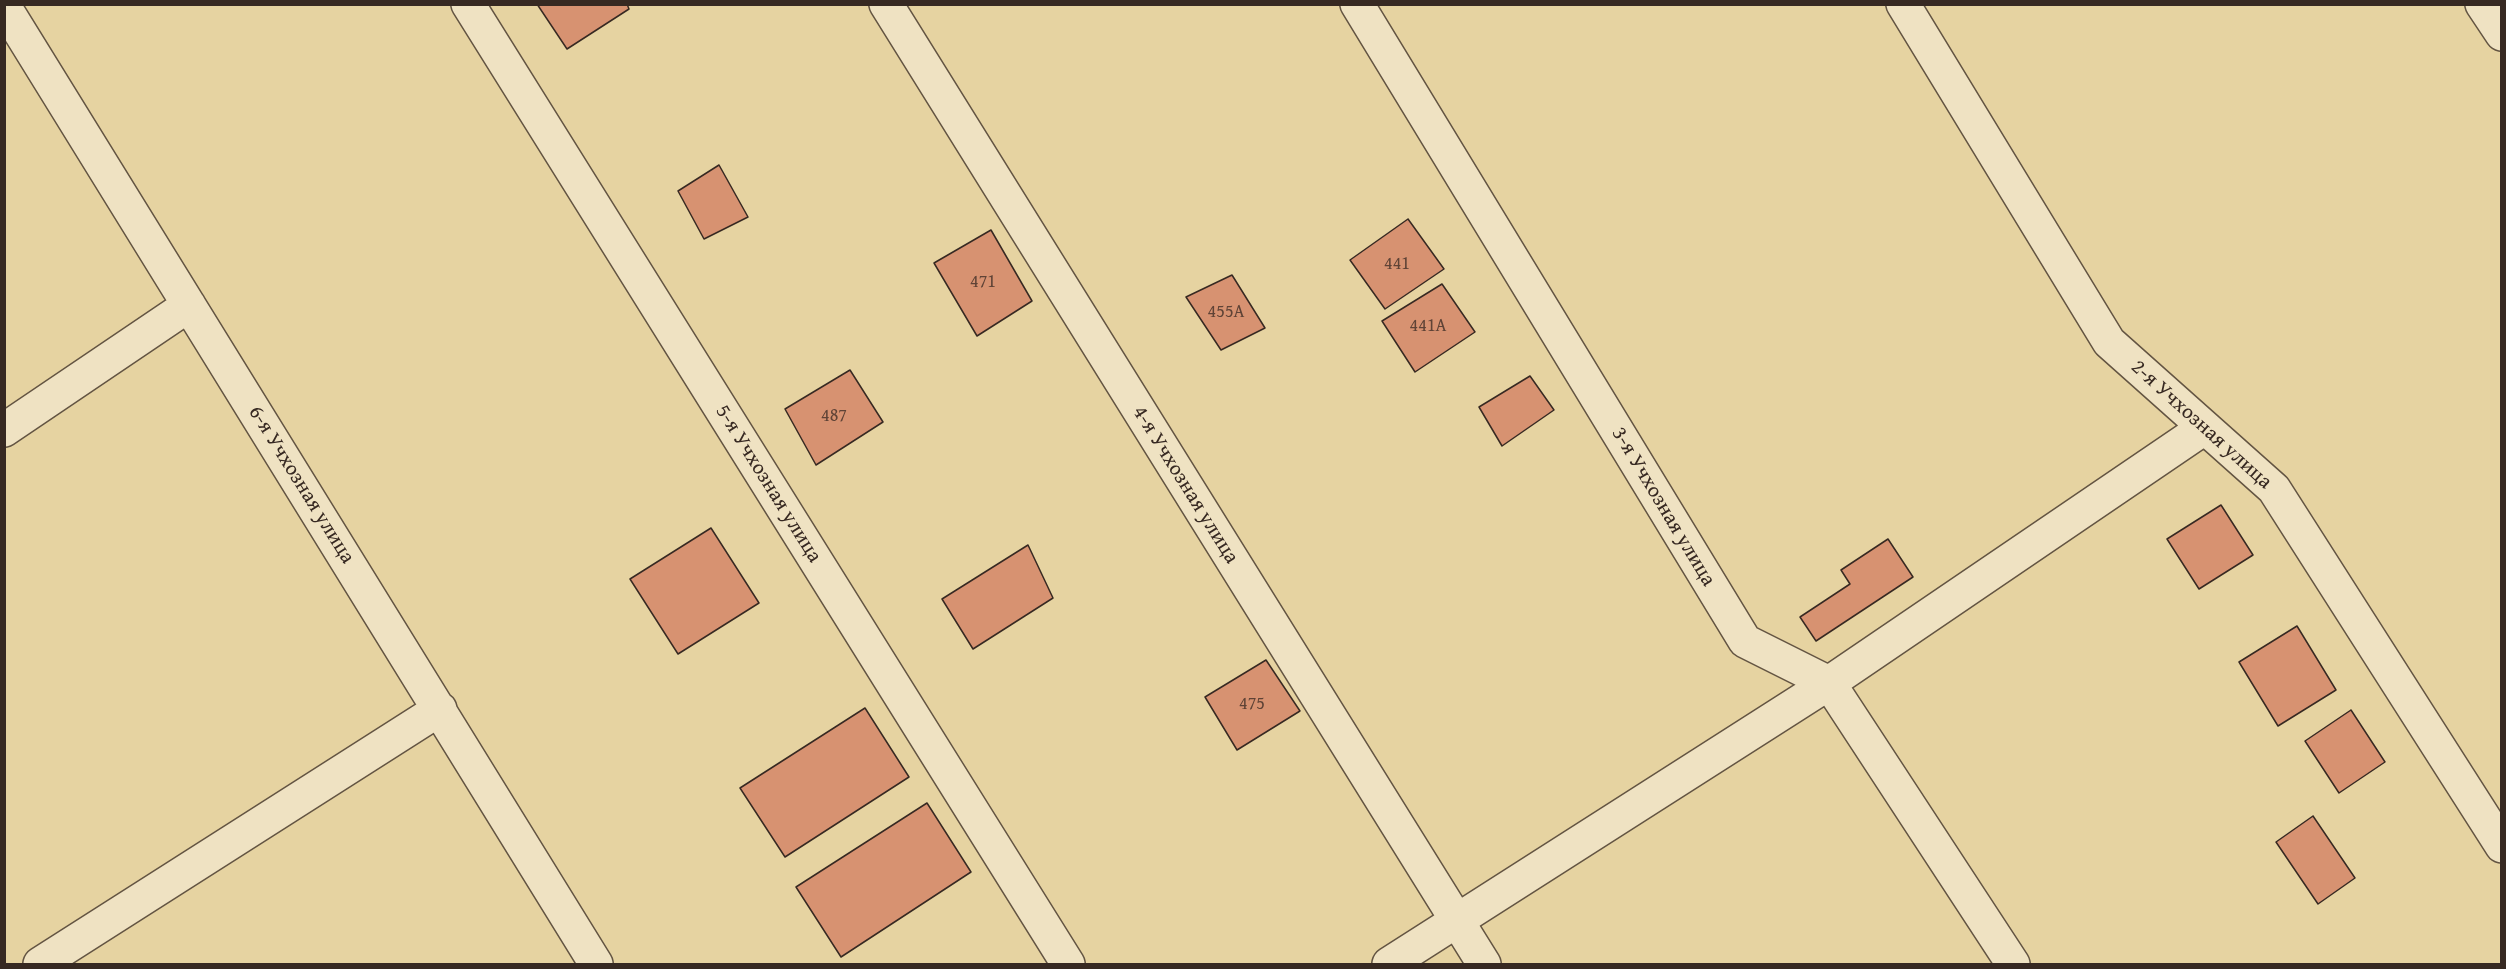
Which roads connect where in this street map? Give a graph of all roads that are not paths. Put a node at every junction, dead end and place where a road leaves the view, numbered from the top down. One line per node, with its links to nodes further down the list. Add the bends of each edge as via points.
1 (468, 4): 17 (street, 5-я Учхозная улица)
2 (886, 4): 14 (street, 4-я Учхозная улица)
3 (1357, 4): 11 (street, 3-я Учхозная улица, via 1745,641)
4 (1902, 4): 9 (street, 2-я Учхозная улица, via 2109,342)
5 (2482, 4): 7 (street)
6 (4, 6): 8 (street, 6-я Учхозная улица)
7 (2502, 34)
8 (189, 305): 10 (street); 12 (street, 6-я Учхозная улица)
9 (2204, 428): 11 (street); 13 (street, 2-я Учхозная улица, via 2274,489)
10 (4, 430)
11 (1829, 682): 14 (street); 20 (street)
12 (440, 709): 15 (street); 16 (street, 6-я Учхозная улица)
13 (2502, 846)
14 (1457, 921): 18 (street); 19 (street, 4-я Учхозная улица)
15 (40, 964)
16 (596, 964)
17 (1068, 964)
18 (1389, 964)
19 (1484, 964)
20 (2013, 964)

